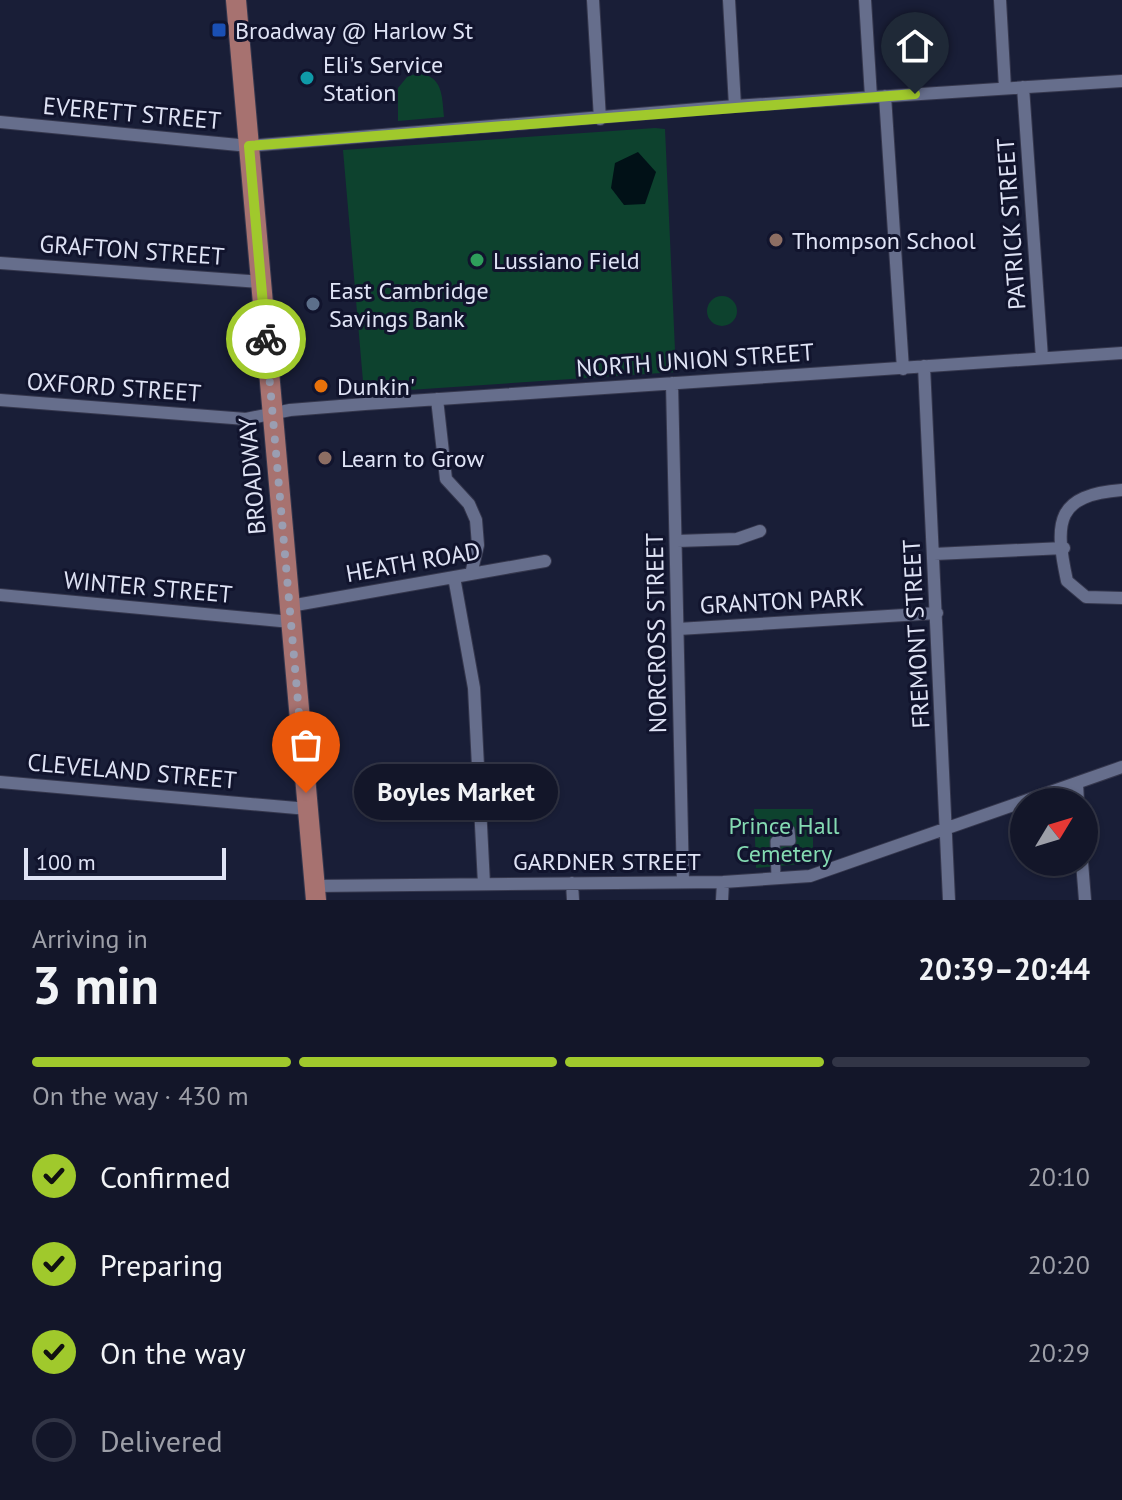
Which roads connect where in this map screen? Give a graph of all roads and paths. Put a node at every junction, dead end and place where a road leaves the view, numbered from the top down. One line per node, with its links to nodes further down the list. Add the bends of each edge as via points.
1 (225, 0): 2 (street)
2 (236, 0): 15 (main road, BROADWAY)
3 (593, 0): 13 (street)
4 (729, 0): 12 (street)
5 (865, 0): 11 (street)
6 (1000, 0): 9 (street)
7 (1122, 81): 8 (street, EVERETT STREET)
8 (1023, 87): 9 (street, EVERETT STREET); 19 (street, PATRICK STREET)
9 (1005, 88): 10 (street, EVERETT STREET)
10 (885, 96): 11 (street, EVERETT STREET); 21 (street)
11 (871, 97): 12 (street, EVERETT STREET)
12 (735, 106): 13 (street, EVERETT STREET)
13 (600, 119): 15 (street, EVERETT STREET)
14 (0, 122): 15 (street, EVERETT STREET)
15 (249, 146): 17 (main road, BROADWAY)
16 (0, 263): 17 (street, GRAFTON STREET)
17 (261, 282): 25 (main road, BROADWAY)
18 (1122, 353): 19 (street, NORTH UNION STREET)
19 (1042, 358): 20 (street, NORTH UNION STREET)
20 (924, 366): 21 (street, NORTH UNION STREET); 30 (street, FREMONT STREET)
21 (903, 369): 22 (street, NORTH UNION STREET)
22 (672, 383): 23 (street, NORTH UNION STREET); 28 (street, NORCROSS STREET)
23 (437, 399): 25 (street, NORTH UNION STREET, via 290,410); 32 (street, via 446,479 476,520 478,545)
24 (0, 400): 25 (street, OXFORD STREET, via 246,419)
25 (273, 416): 37 (main road, BROADWAY)
26 (1122, 490): 29 (street, via 1075,499 1064,516)
27 (760, 531): 28 (street, via 737,539)
28 (677, 541): 38 (street, NORCROSS STREET)
29 (1064, 548): 30 (street); 35 (street, via 1067,581 1074,589 1086,597)
30 (934, 554): 36 (street, FREMONT STREET)
31 (545, 561): 32 (street, HEATH ROAD)
32 (471, 574): 33 (street, HEATH ROAD)
33 (454, 577): 37 (street, HEATH ROAD); 51 (street, via 473,680)
34 (0, 595): 37 (street, WINTER STREET)
35 (1122, 598)
36 (937, 613): 38 (street, GRANTON PARK); 44 (street, FREMONT STREET)
37 (290, 614): 43 (main road, BROADWAY)
38 (678, 629): 48 (street, NORCROSS STREET)
39 (1122, 767): 41 (street, GARDNER STREET)
40 (0, 782): 43 (street, CLEVELAND STREET)
41 (1077, 783): 42 (street); 44 (street, GARDNER STREET)
42 (1077, 788)
43 (308, 809): 52 (main road, BROADWAY)
44 (946, 830): 47 (street, GARDNER STREET, via 825,872); 55 (street, FREMONT STREET)
45 (778, 841): 47 (street)
46 (1083, 876): 56 (street)
47 (776, 879): 49 (street, GARDNER STREET)
48 (683, 882): 49 (street, GARDNER STREET); 50 (street, GARDNER STREET)
49 (723, 882): 54 (street)
50 (572, 883): 51 (street, GARDNER STREET); 53 (street)
51 (484, 884): 52 (street, GARDNER STREET)
52 (315, 893)
53 (573, 900)
54 (722, 900)
55 (949, 900)
56 (1085, 900)

